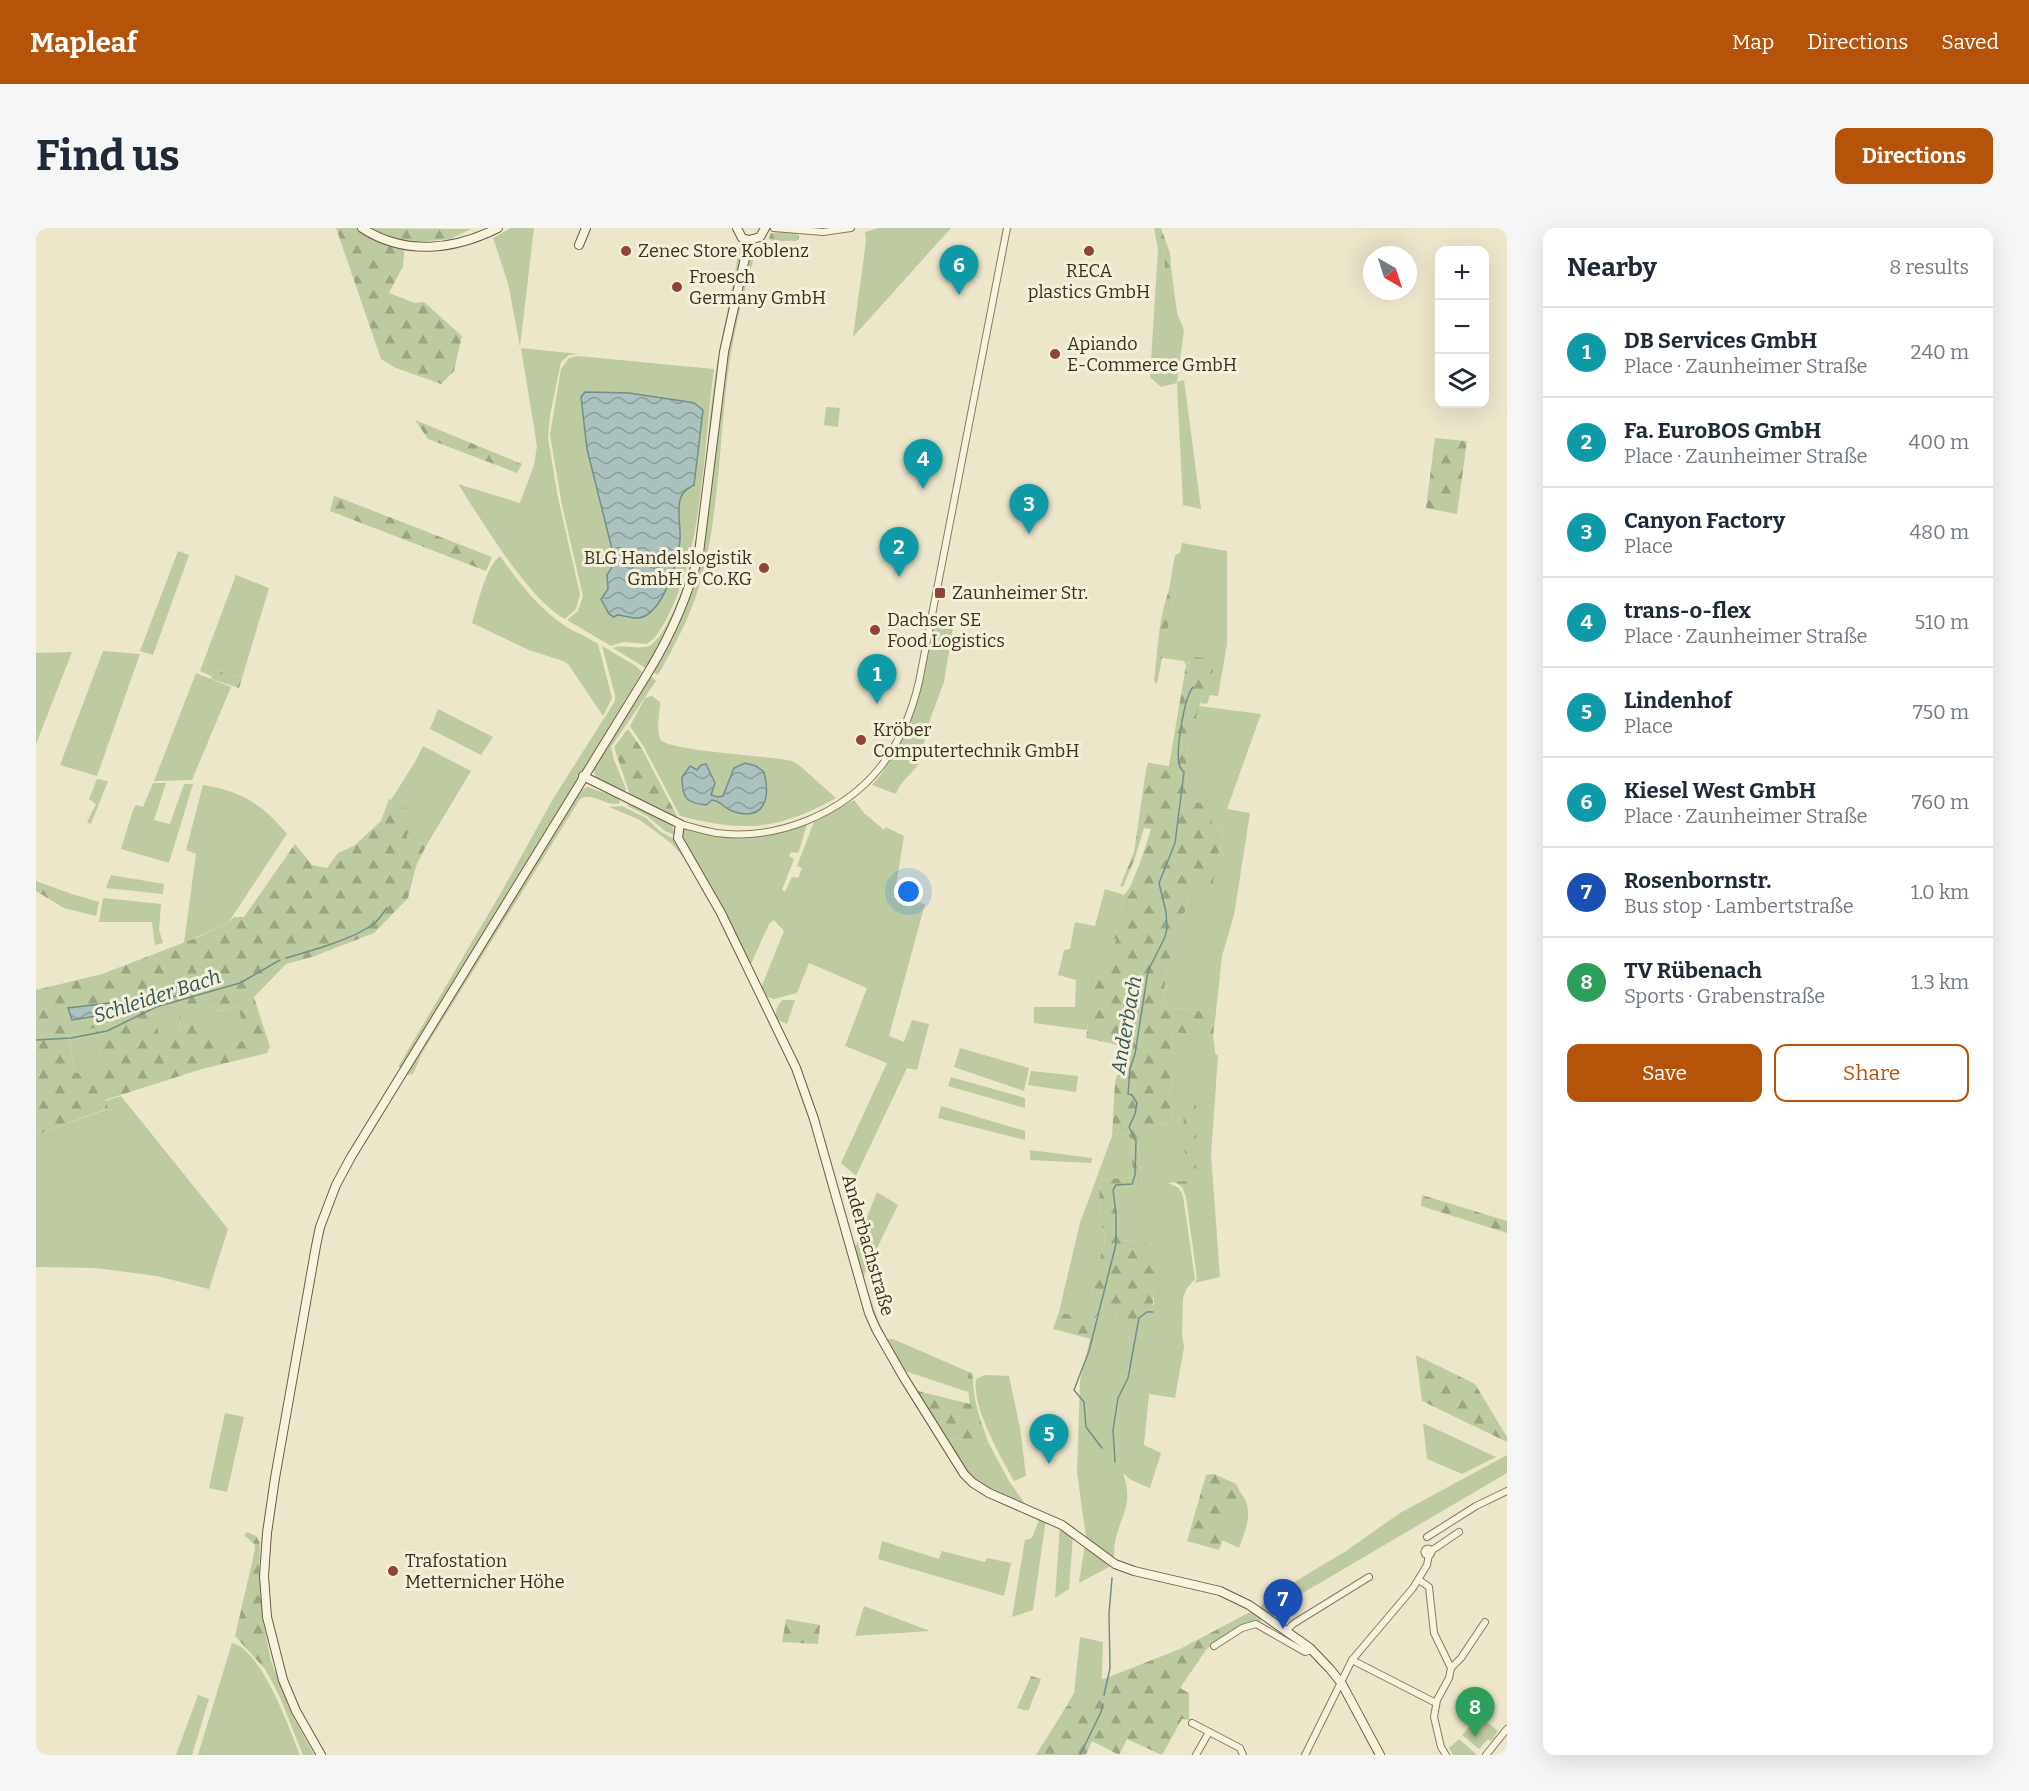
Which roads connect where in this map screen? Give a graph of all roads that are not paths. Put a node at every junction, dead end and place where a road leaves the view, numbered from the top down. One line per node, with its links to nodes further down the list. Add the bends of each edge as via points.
1 (362, 228): 2 (main road, via 396,243 432,247 469,241)
2 (498, 228)
3 (580, 228): 4 (main road, via 579,245)
4 (586, 228)
5 (737, 228): 12 (main road)
6 (765, 228): 12 (main road, via 760,237)
7 (774, 228): 11 (street)
8 (824, 228): 11 (street)
9 (851, 228): 11 (street)
10 (1007, 228): 14 (street, via 919,682 898,741 879,770 855,794 826,813 794,826 734,834)
11 (812, 230)
12 (749, 240): 13 (main road, via 724,352 705,514 691,585 664,646)
13 (583, 776): 14 (main road); 31 (main road, via 351,1157 320,1227 274,1489 264,1576 267,1617 283,1680)
14 (680, 824): 21 (main road, Anderbachstraße, via 678,838 721,914 796,1068 869,1313 904,1378 968,1479 1062,1525 1115,1564 1220,1591 1249,1605)
15 (1507, 1491): 17 (street)
16 (1459, 1532): 19 (street, via 1430,1553)
17 (1427, 1537)
18 (1369, 1577): 21 (street)
19 (1419, 1580): 24 (street); 25 (street, via 1431,1593 1434,1633)
20 (1485, 1622): 25 (street)
21 (1286, 1631): 23 (main road, Anderbachstraße)
22 (1214, 1646): 23 (street, via 1256,1624 1305,1652)
23 (1312, 1650): 26 (main road, Anderbachstraße)
24 (1353, 1660): 26 (street); 27 (street)
25 (1451, 1668): 27 (street)
26 (1342, 1684): 34 (street); 35 (main road, Anderbachstraße)
27 (1436, 1703): 36 (street, via 1436,1725)
28 (1192, 1723): 30 (street)
29 (1507, 1729): 37 (street)
30 (1209, 1732): 32 (street); 33 (street, via 1240,1748)
31 (321, 1755)
32 (1196, 1755)
33 (1243, 1755)
34 (1305, 1755)
35 (1380, 1755)
36 (1446, 1755)
37 (1486, 1755)

